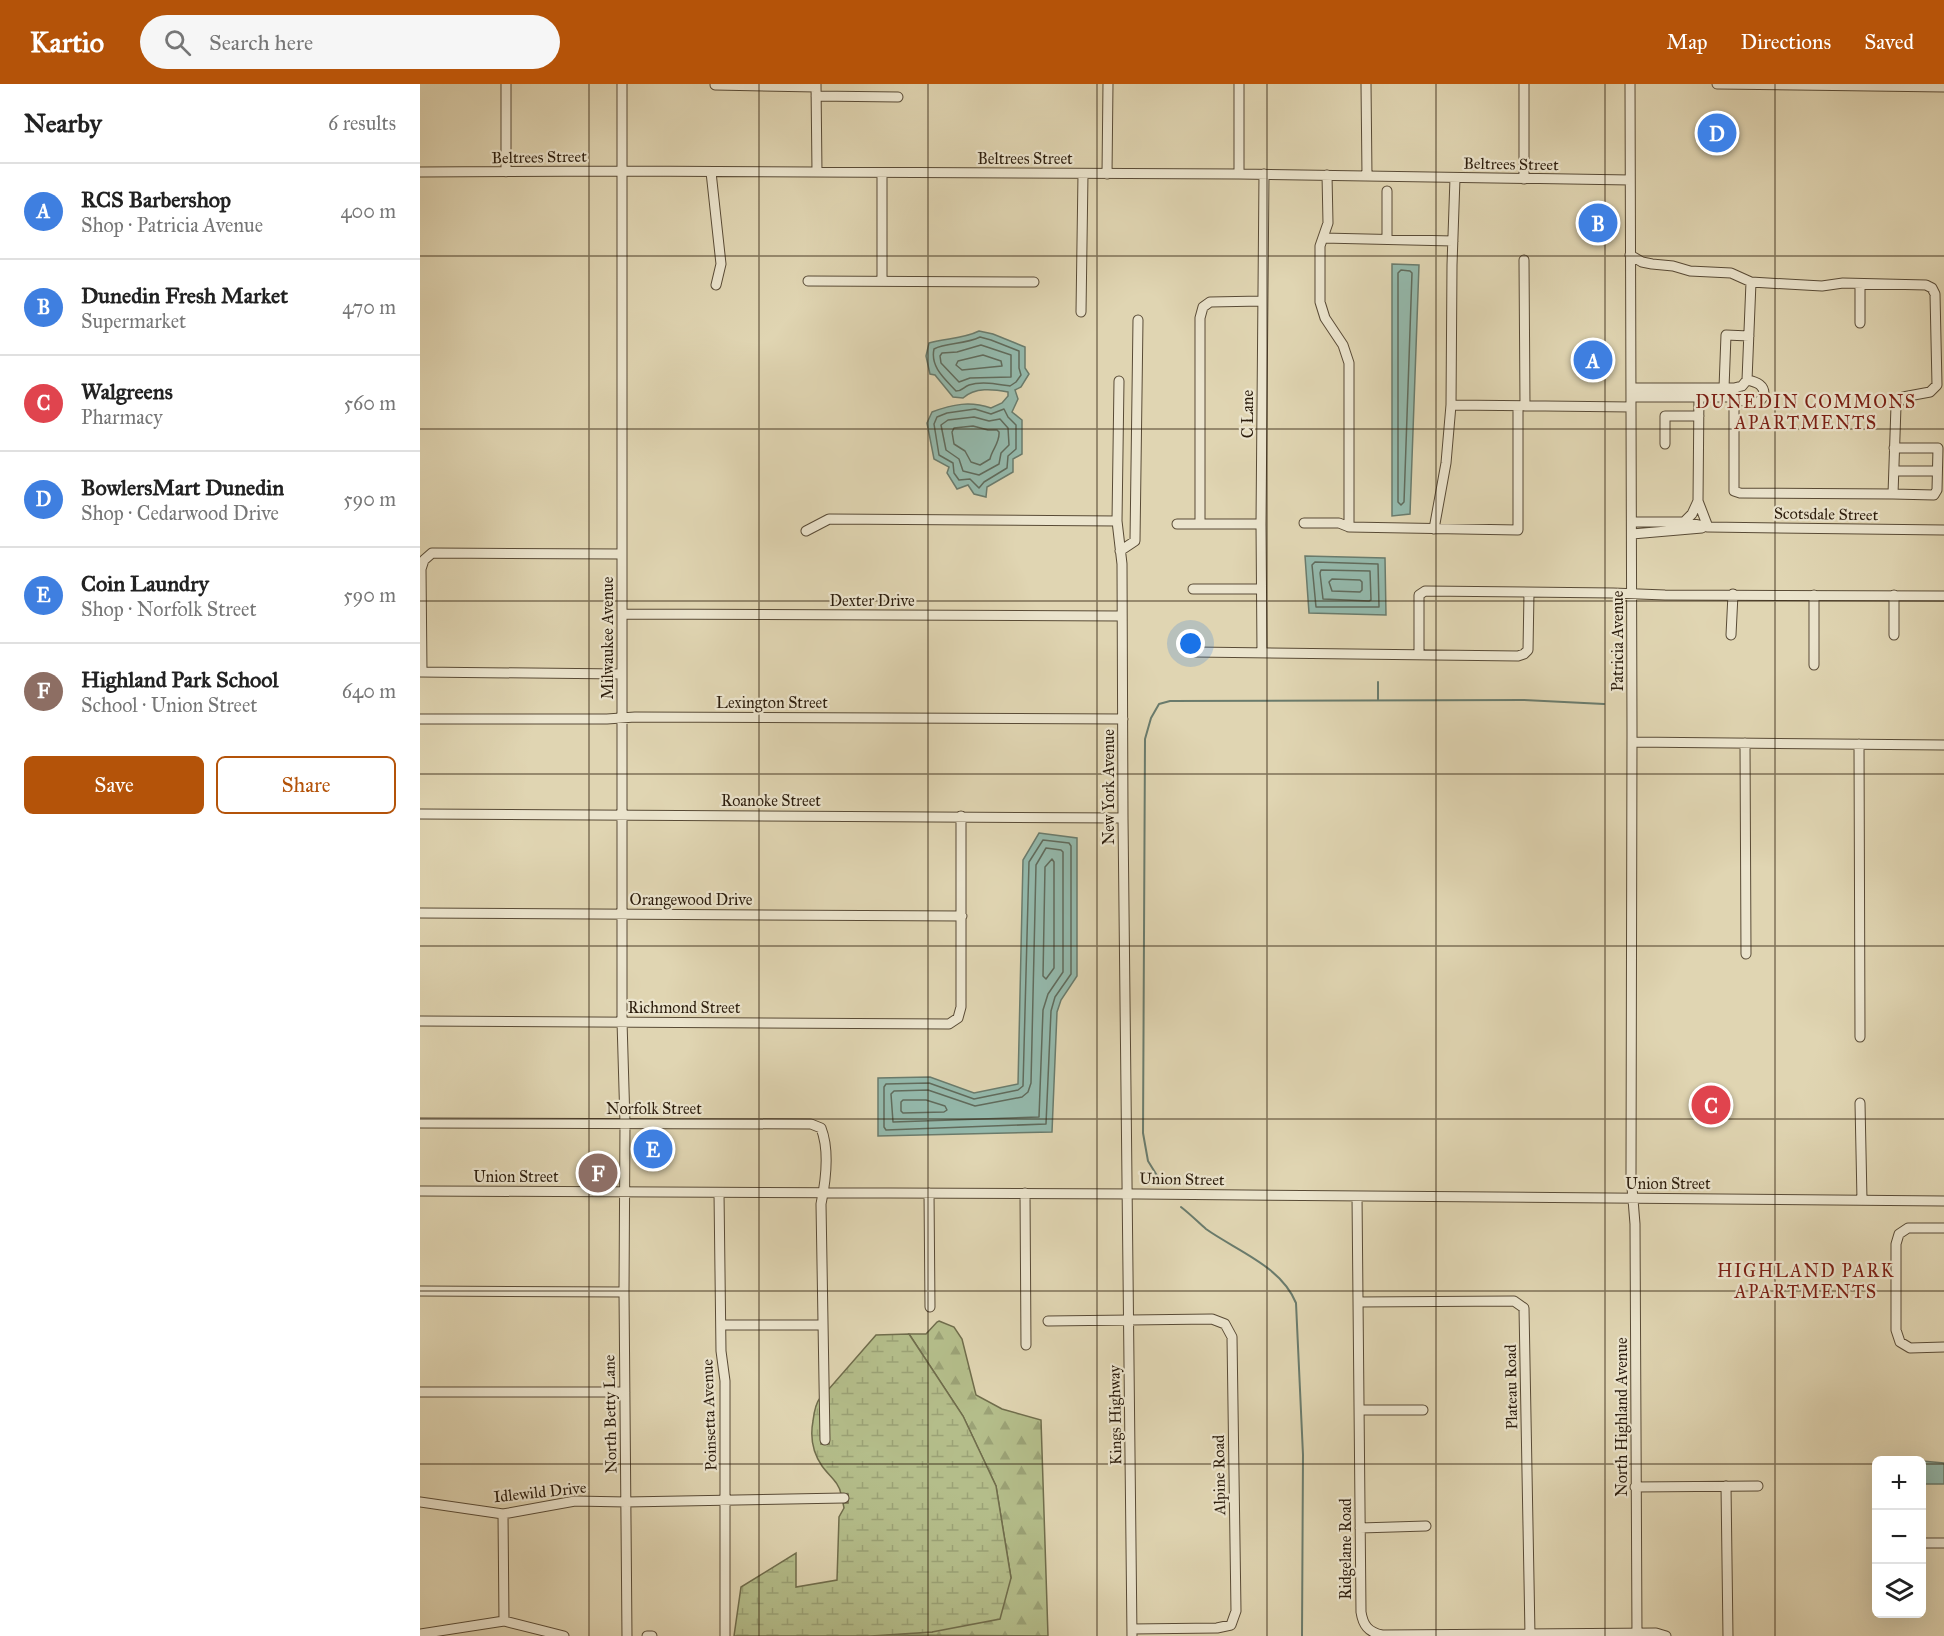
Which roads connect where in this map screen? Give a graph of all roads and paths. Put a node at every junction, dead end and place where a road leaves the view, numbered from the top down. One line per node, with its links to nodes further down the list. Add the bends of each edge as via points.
1 (506, 84): 17 (street)
2 (622, 84): 15 (street, Milwaukee Avenue)
3 (1108, 84): 22 (street)
4 (1239, 84): 23 (street)
5 (1366, 84): 26 (street)
6 (1524, 84): 28 (street)
7 (1630, 84): 29 (street, Patricia Avenue)
8 (1717, 84): 9 (street)
9 (1738, 84): 11 (street)
10 (714, 85): 13 (street)
11 (1848, 85): 12 (street)
12 (1944, 87)
13 (816, 89): 14 (street); 19 (street)
14 (898, 98)
15 (622, 171): 17 (street, Beltrees Street); 18 (street, Beltrees Street); 75 (street, Milwaukee Avenue)
16 (420, 172): 17 (street, Beltrees Street)
17 (506, 172)
18 (711, 172): 19 (street, Beltrees Street); 41 (street, via 720,264)
19 (817, 172): 20 (street, Beltrees Street)
20 (882, 172): 21 (street, Beltrees Street); 37 (street)
21 (1083, 174): 22 (street, Beltrees Street); 43 (street)
22 (1107, 174): 23 (street, Beltrees Street)
23 (1239, 174): 24 (street, Beltrees Street)
24 (1264, 174): 25 (street, Beltrees Street); 42 (street, C Lane)
25 (1327, 176): 26 (street, Beltrees Street); 31 (street, via 1328,223)
26 (1367, 176): 27 (street, Beltrees Street)
27 (1455, 178): 28 (street, Beltrees Street); 33 (street)
28 (1524, 179): 29 (street, Beltrees Street)
29 (1630, 180): 34 (street, Patricia Avenue)
30 (1387, 191): 32 (street)
31 (1323, 238): 32 (street); 68 (street, via 1322,310 1349,363)
32 (1387, 239): 33 (street)
33 (1453, 240): 52 (street)
34 (1630, 255): 39 (street, via 1642,262 1690,271 1731,273); 51 (street, Patricia Avenue)
35 (1524, 260): 53 (street)
36 (808, 281): 37 (street)
37 (882, 281): 38 (street)
38 (1034, 282)
39 (1751, 282): 40 (street); 46 (street)
40 (1860, 284): 45 (street); 56 (street, via 1926,285 1935,294 1937,385 1930,392 1908,395 1899,401 1894,412)
41 (716, 285)
42 (1262, 301): 66 (street, via 1210,302 1203,307); 67 (street, C Lane)
43 (1081, 312)
44 (1138, 320): 74 (street, via 1135,541)
45 (1860, 323)
46 (1749, 336): 47 (street); 49 (street, via 1726,335)
47 (1747, 380): 49 (street); 49 (street, via 1763,388 1762,400 1754,404)
48 (1119, 381): 61 (street, New York Avenue)
49 (1731, 391): 50 (street); 59 (street, via 1734,491)
50 (1699, 393): 51 (street); 54 (street)
51 (1631, 397): 53 (street); 62 (street, Patricia Avenue)
52 (1451, 405): 53 (street); 70 (street)
53 (1521, 406): 70 (street, via 1518,530)
54 (1699, 416): 55 (street, via 1665,416); 60 (street)
55 (1665, 444)
56 (1894, 448): 57 (street); 58 (street, via 1938,448)
57 (1894, 471): 58 (street); 59 (street)
58 (1937, 471): 59 (street, via 1934,495)
59 (1893, 494)
60 (1698, 501): 63 (street); 69 (street)
61 (1117, 521): 72 (street, via 829,519); 74 (street, New York Avenue)
62 (1632, 522): 63 (street, Scotsdale Street); 73 (street, Patricia Avenue)
63 (1684, 522): 69 (street, Scotsdale Street)
64 (1304, 523): 68 (street)
65 (1177, 524): 66 (street)
66 (1200, 524): 67 (street)
67 (1261, 524): 77 (street, C Lane)
68 (1349, 527): 70 (street)
69 (1708, 527): 71 (street, Scotsdale Street); 73 (street, Scotsdale Street)
70 (1434, 529)
71 (1944, 530)
72 (806, 531)
73 (1632, 534): 79 (street, Patricia Avenue)
74 (1120, 551): 85 (street, New York Avenue)
75 (622, 554): 84 (street, Milwaukee Avenue); 92 (street, via 432,553 421,569)
76 (1193, 589): 77 (street)
77 (1261, 589): 89 (street, C Lane)
78 (1529, 593): 79 (street); 90 (street, via 1529,640 1524,654); 90 (street, via 1425,591 1419,595)
79 (1632, 594): 80 (street); 97 (street, Patricia Avenue)
80 (1733, 594): 81 (street); 86 (street)
81 (1814, 595): 82 (street); 91 (street)
82 (1894, 595): 83 (street); 87 (street)
83 (1944, 596)
84 (622, 614): 85 (street, Dexter Drive); 93 (street, Milwaukee Avenue)
85 (1122, 615): 95 (street, New York Avenue)
86 (1731, 635)
87 (1894, 635)
88 (1195, 652): 89 (street)
89 (1262, 653): 90 (street)
90 (1419, 654)
91 (1814, 665)
92 (421, 672): 93 (street)
93 (622, 674): 94 (street, Milwaukee Avenue)
94 (622, 718): 95 (street, Lexington Street); 96 (street, Lexington Street); 102 (street, Milwaukee Avenue)
95 (1123, 719): 104 (street, New York Avenue)
96 (420, 720)
97 (1632, 742): 98 (street); 123 (street, Patricia Avenue)
98 (1745, 743): 99 (street); 108 (street)
99 (1858, 744): 100 (street); 111 (street)
100 (1944, 745)
101 (420, 814): 102 (street, Roanoke Street)
102 (622, 814): 103 (street, Roanoke Street); 106 (street, Milwaukee Avenue)
103 (961, 816): 104 (street, Roanoke Street); 107 (street)
104 (1123, 818): 121 (street, New York Avenue)
105 (420, 913): 106 (street, Orangewood Drive)
106 (622, 914): 107 (street, Orangewood Drive); 110 (street, Milwaukee Avenue)
107 (962, 915): 110 (street, Richmond Street, via 961,1007 958,1018 949,1023)
108 (1746, 954)
109 (420, 1021): 110 (street, Richmond Street)
110 (622, 1021): 114 (street, Milwaukee Avenue)
111 (1860, 1037)
112 (1860, 1103): 124 (street)
113 (420, 1123): 114 (street, Norfolk Street)
114 (625, 1123): 116 (street, Milwaukee Avenue); 117 (street, Norfolk Street, via 811,1124 821,1128 826,1140)
115 (420, 1191): 116 (street, Union Street)
116 (624, 1192): 118 (street, Union Street); 128 (street, North Betty Lane)
117 (823, 1192): 118 (street, Union Street); 119 (street, Union Street); 134 (street, Norfolk Street)
118 (718, 1193): 133 (street, Poinsetta Avenue)
119 (929, 1193): 120 (street, Union Street); 130 (street)
120 (1025, 1193): 121 (street, Union Street); 135 (street)
121 (1127, 1194): 122 (street, Union Street); 132 (street, Kings Highway)
122 (1356, 1196): 123 (street, Union Street); 129 (street, Ridgelane Road)
123 (1633, 1198): 124 (street, Union Street); 144 (street, North Highland Avenue)
124 (1862, 1200): 125 (street, Union Street)
125 (1944, 1200)
126 (1944, 1228): 136 (street, via 1908,1228 1899,1234 1896,1244 1896,1330 1900,1342 1910,1348)
127 (420, 1291): 128 (street)
128 (624, 1292): 138 (street, North Betty Lane)
129 (1358, 1302): 139 (street, Ridgelane Road); 157 (street, Plateau Road, via 1514,1301 1524,1308)
130 (930, 1307)
131 (1048, 1321): 132 (street)
132 (1129, 1321): 155 (street, Kings Highway); 155 (street, Alpine Road, via 1212,1319 1230,1330 1236,1611 1231,1625 1217,1628)
133 (721, 1325): 134 (street); 146 (street, Poinsetta Avenue)
134 (823, 1325): 141 (street, Norfolk Street)
135 (1026, 1345)
136 (1944, 1347)
137 (420, 1392): 138 (street)
138 (625, 1392): 148 (street, North Betty Lane)
139 (1360, 1410): 140 (street); 151 (street, Ridgelane Road)
140 (1423, 1410)
141 (825, 1440)
142 (1726, 1486): 143 (street); 144 (street); 165 (street)
143 (1758, 1486)
144 (1635, 1487): 158 (street, North Highland Avenue)
145 (844, 1498): 146 (street, Idlewild Drive)
146 (726, 1499): 148 (street, Idlewild Drive); 163 (street, Poinsetta Avenue)
147 (420, 1502): 149 (street, Idlewild Drive)
148 (626, 1502): 149 (street, Idlewild Drive, via 575,1501); 160 (street, North Betty Lane)
149 (503, 1514): 154 (street)
150 (1426, 1526): 151 (street)
151 (1360, 1528): 157 (street, Ridgelane Road, via 1362,1619 1373,1633)
152 (1926, 1543): 153 (street)
153 (1944, 1543)
154 (504, 1621): 156 (street); 159 (street)
155 (1132, 1633)
156 (420, 1634)
157 (1530, 1635): 158 (street, Ridgelane Road)
158 (1637, 1635): 164 (street, Ridgelane Road)
159 (564, 1636)
160 (627, 1636)
161 (647, 1636): 162 (street)
162 (652, 1636)
163 (725, 1636)
164 (1666, 1636)
165 (1728, 1636)

